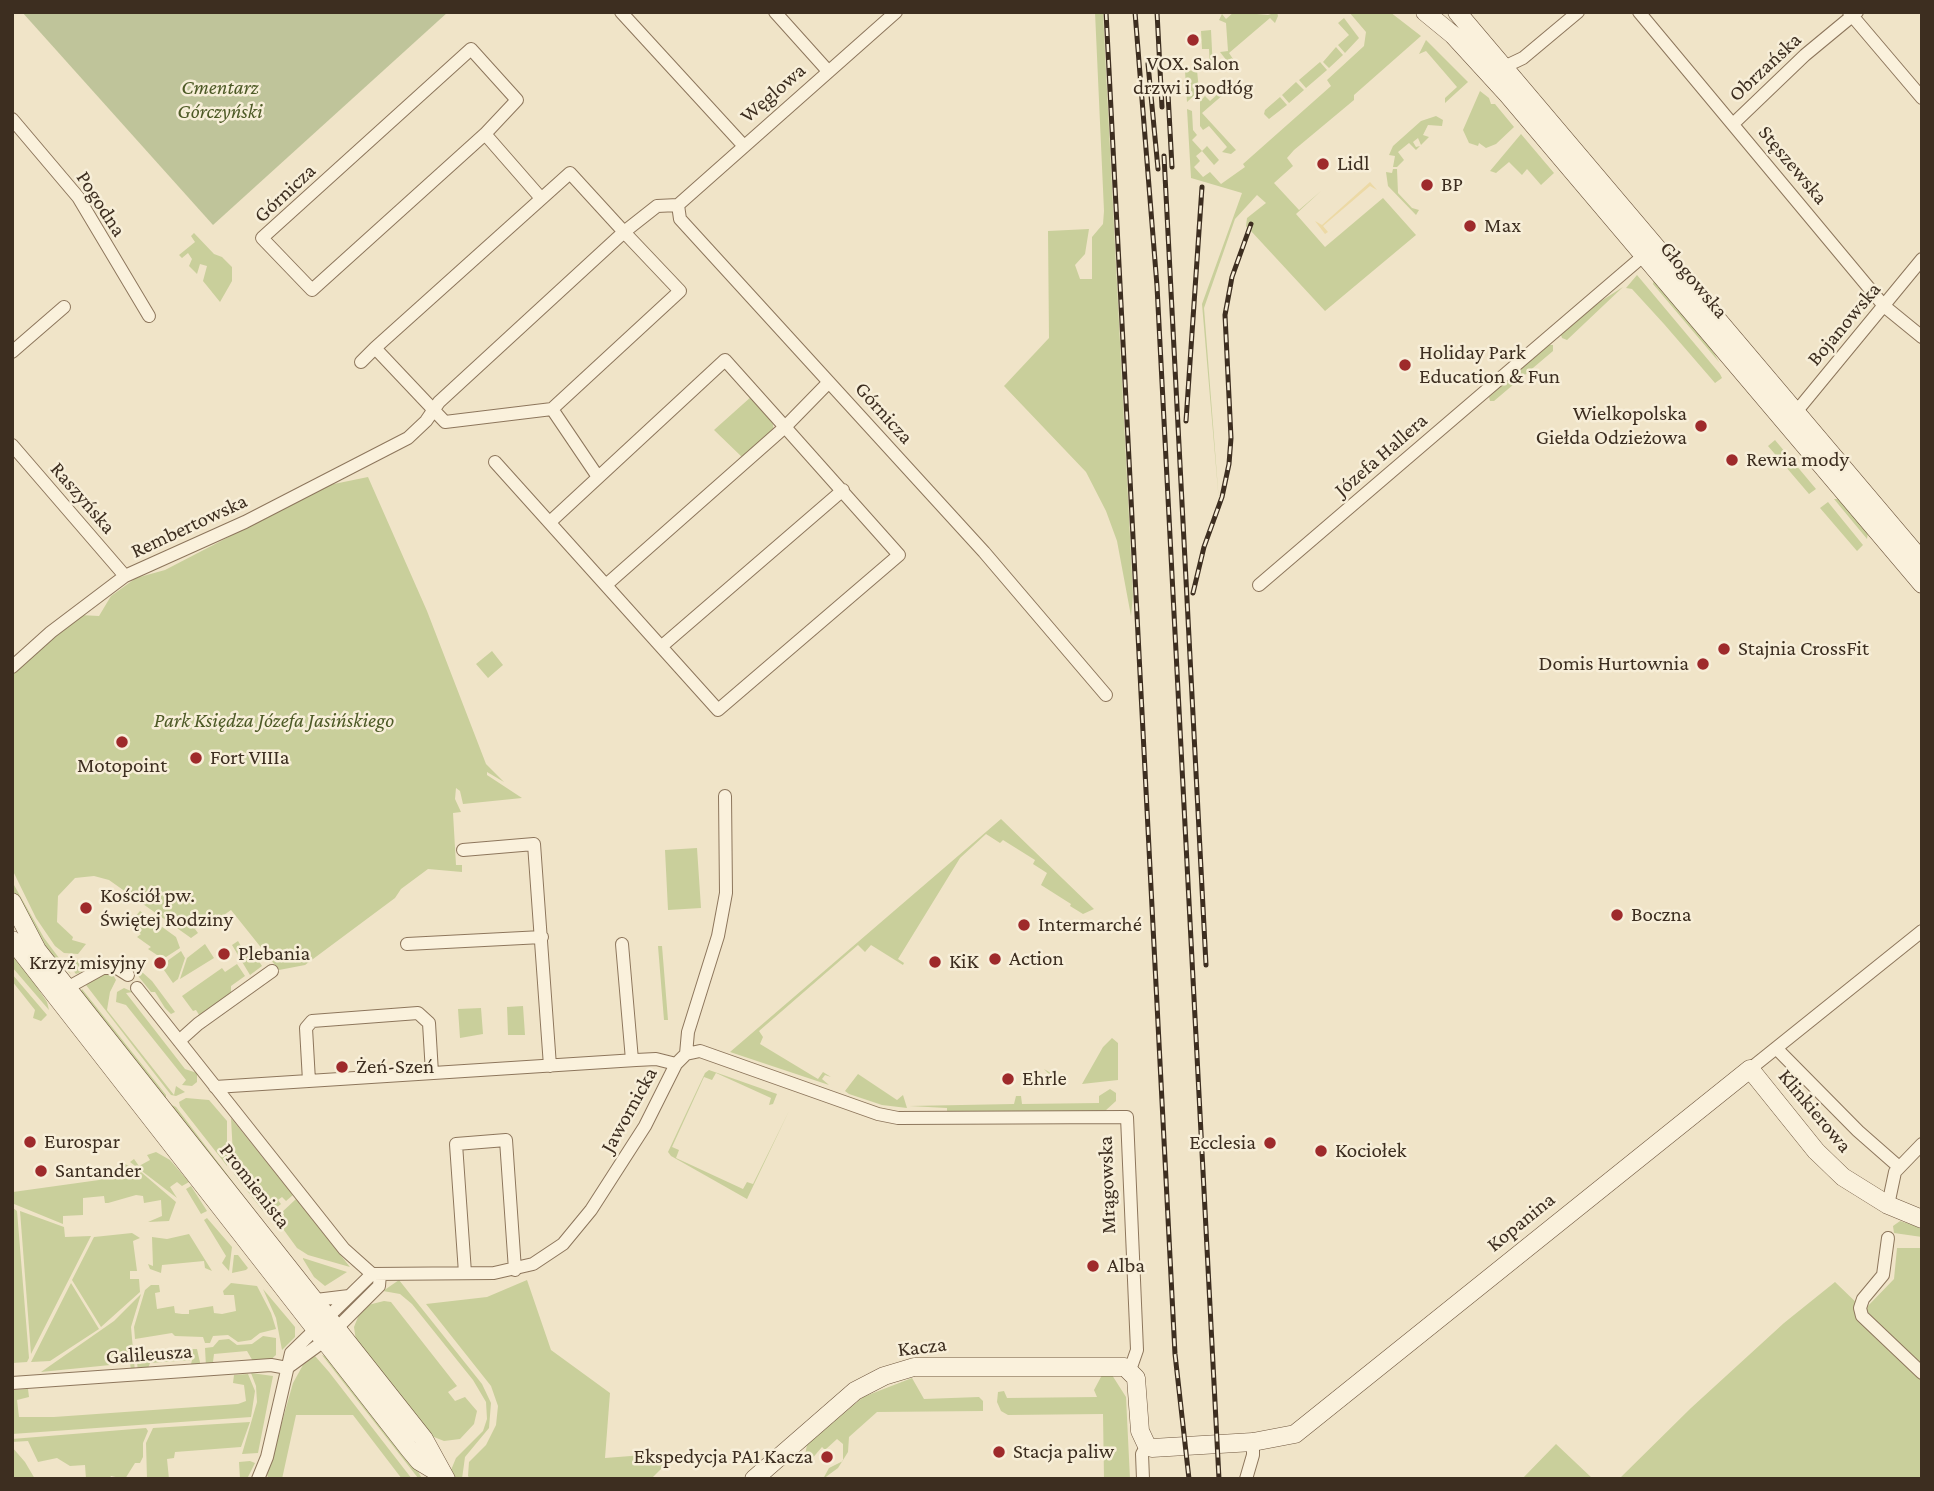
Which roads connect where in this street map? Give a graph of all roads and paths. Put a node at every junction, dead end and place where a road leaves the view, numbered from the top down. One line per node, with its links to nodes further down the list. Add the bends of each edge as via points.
1 (621, 12): 15 (street)
2 (775, 12): 10 (street)
3 (895, 12): 10 (street, Węglowa)
4 (1457, 12): 9 (street, Głogowska)
5 (1578, 12): 9 (street, via 1523,58)
6 (1639, 12): 13 (street, Stęszewska)
7 (1426, 13): 19 (street, Głogowska, via 1478,61)
8 (1853, 13): 11 (street); 13 (street, Obrzańska)
9 (1504, 67): 19 (street, Głogowska)
10 (828, 71): 15 (street, Węglowa)
11 (1922, 98)
12 (12, 119): 23 (street, Pogodna, via 78,197)
13 (1733, 124): 21 (street, Stęszewska)
14 (485, 134): 14 (street, Górnicza, via 517,100 471,49 262,238 312,290); 16 (street)
15 (743, 145): 17 (street, Węglowa)
16 (540, 197): 18 (street, via 570,173); 25 (street)
17 (678, 205): 18 (street, via 657,206); 28 (street, Górnicza, via 680,219)
18 (624, 232): 29 (street, via 680,291); 30 (street)
19 (1649, 251): 31 (street, Głogowska); 40 (street, Głogowska); 42 (street, Józefa Hallera)
20 (1922, 259): 21 (street, Bojanowska)
21 (1884, 306): 24 (street, Stęszewska); 31 (street, Bojanowska)
22 (64, 307): 26 (street)
23 (149, 316)
24 (1922, 337)
25 (375, 348): 27 (street); 30 (street)
26 (12, 352)
27 (361, 362)
28 (829, 382): 32 (street); 45 (street, Górnicza)
29 (552, 408): 30 (street, via 445,422); 35 (street)
30 (433, 410): 39 (street, Rembertowska, via 398,444 245,522)
31 (1796, 412): 38 (street, Głogowska)
32 (785, 427): 35 (street, via 725,360); 36 (street); 41 (street)
33 (12, 445): 39 (street, Raszyńska)
34 (495, 462): 37 (street)
35 (598, 477): 37 (street)
36 (843, 490): 43 (street); 43 (street, via 899,555 718,710)
37 (550, 522): 41 (street)
38 (1922, 561)
39 (125, 576): 44 (street, Rembertowska)
40 (1922, 584)
41 (606, 585): 43 (street)
42 (1259, 585)
43 (662, 646)
44 (12, 667)
45 (1106, 695)
46 (725, 796): 62 (street, via 726,893)
47 (463, 850): 51 (street, via 534,844)
48 (12, 902): 55 (street, Promienista)
49 (12, 928): 55 (street)
50 (1922, 931): 61 (street, Kopanina)
51 (542, 937): 53 (street); 65 (street)
52 (14, 943): 80 (street, Promienista)
53 (407, 944)
54 (622, 944): 63 (street)
55 (37, 950): 58 (street, Promienista)
56 (272, 971): 60 (street)
57 (128, 975): 58 (street, via 117,968 103,968)
58 (67, 988): 79 (street, Promienista)
59 (137, 988): 60 (street)
60 (179, 1041): 69 (street)
61 (1776, 1048): 66 (street, Kopanina); 71 (street)
62 (686, 1054): 64 (street, Jawornicka); 82 (street, Mrągowska, via 700,1051 898,1118 1127,1117 1137,1350)
63 (632, 1060): 64 (street); 65 (street)
64 (676, 1064): 75 (street, Jawornicka, via 636,1141 576,1229 548,1255)
65 (550, 1066): 67 (street)
66 (1750, 1069): 72 (street, Klinkierowa, via 1829,1164 1857,1188); 85 (street, Kopanina, via 1295,1434)
67 (432, 1073): 68 (street); 68 (street, via 429,1023 418,1013 312,1021 306,1028)
68 (309, 1081): 69 (street)
69 (215, 1087): 77 (street, via 344,1250)
70 (1922, 1144): 71 (street)
71 (1899, 1167): 72 (street)
72 (1888, 1205): 73 (street, Klinkierowa)
73 (1922, 1219)
74 (1888, 1238): 83 (street, via 1883,1275 1863,1299 1862,1316)
75 (515, 1270): 76 (street, Jawornicka); 76 (street, via 506,1140 457,1144)
76 (465, 1273): 77 (street, Jawornicka)
77 (376, 1274): 78 (street); 80 (street, via 379,1286)
78 (349, 1296): 79 (street); 80 (street)
79 (316, 1300): 80 (street, Promienista)
80 (326, 1329): 81 (street); 87 (street, Promienista); 88 (street, Promienista, via 424,1438)
81 (287, 1367): 84 (street, Galileusza); 89 (street)
82 (1130, 1370): 86 (street, Mrągowska, via 1138,1385 1140,1431); 91 (street, Kacza, via 1095,1365 905,1369 849,1395)
83 (1922, 1373)
84 (12, 1383)
85 (1253, 1442): 86 (street, Kopanina); 93 (street)
86 (1147, 1446): 92 (street, via 1142,1454)
87 (419, 1461): 88 (street, Promienista); 90 (street, Promienista)
88 (443, 1478)
89 (258, 1479)
90 (425, 1479)
91 (754, 1479)
92 (1143, 1479)
93 (1247, 1479)

